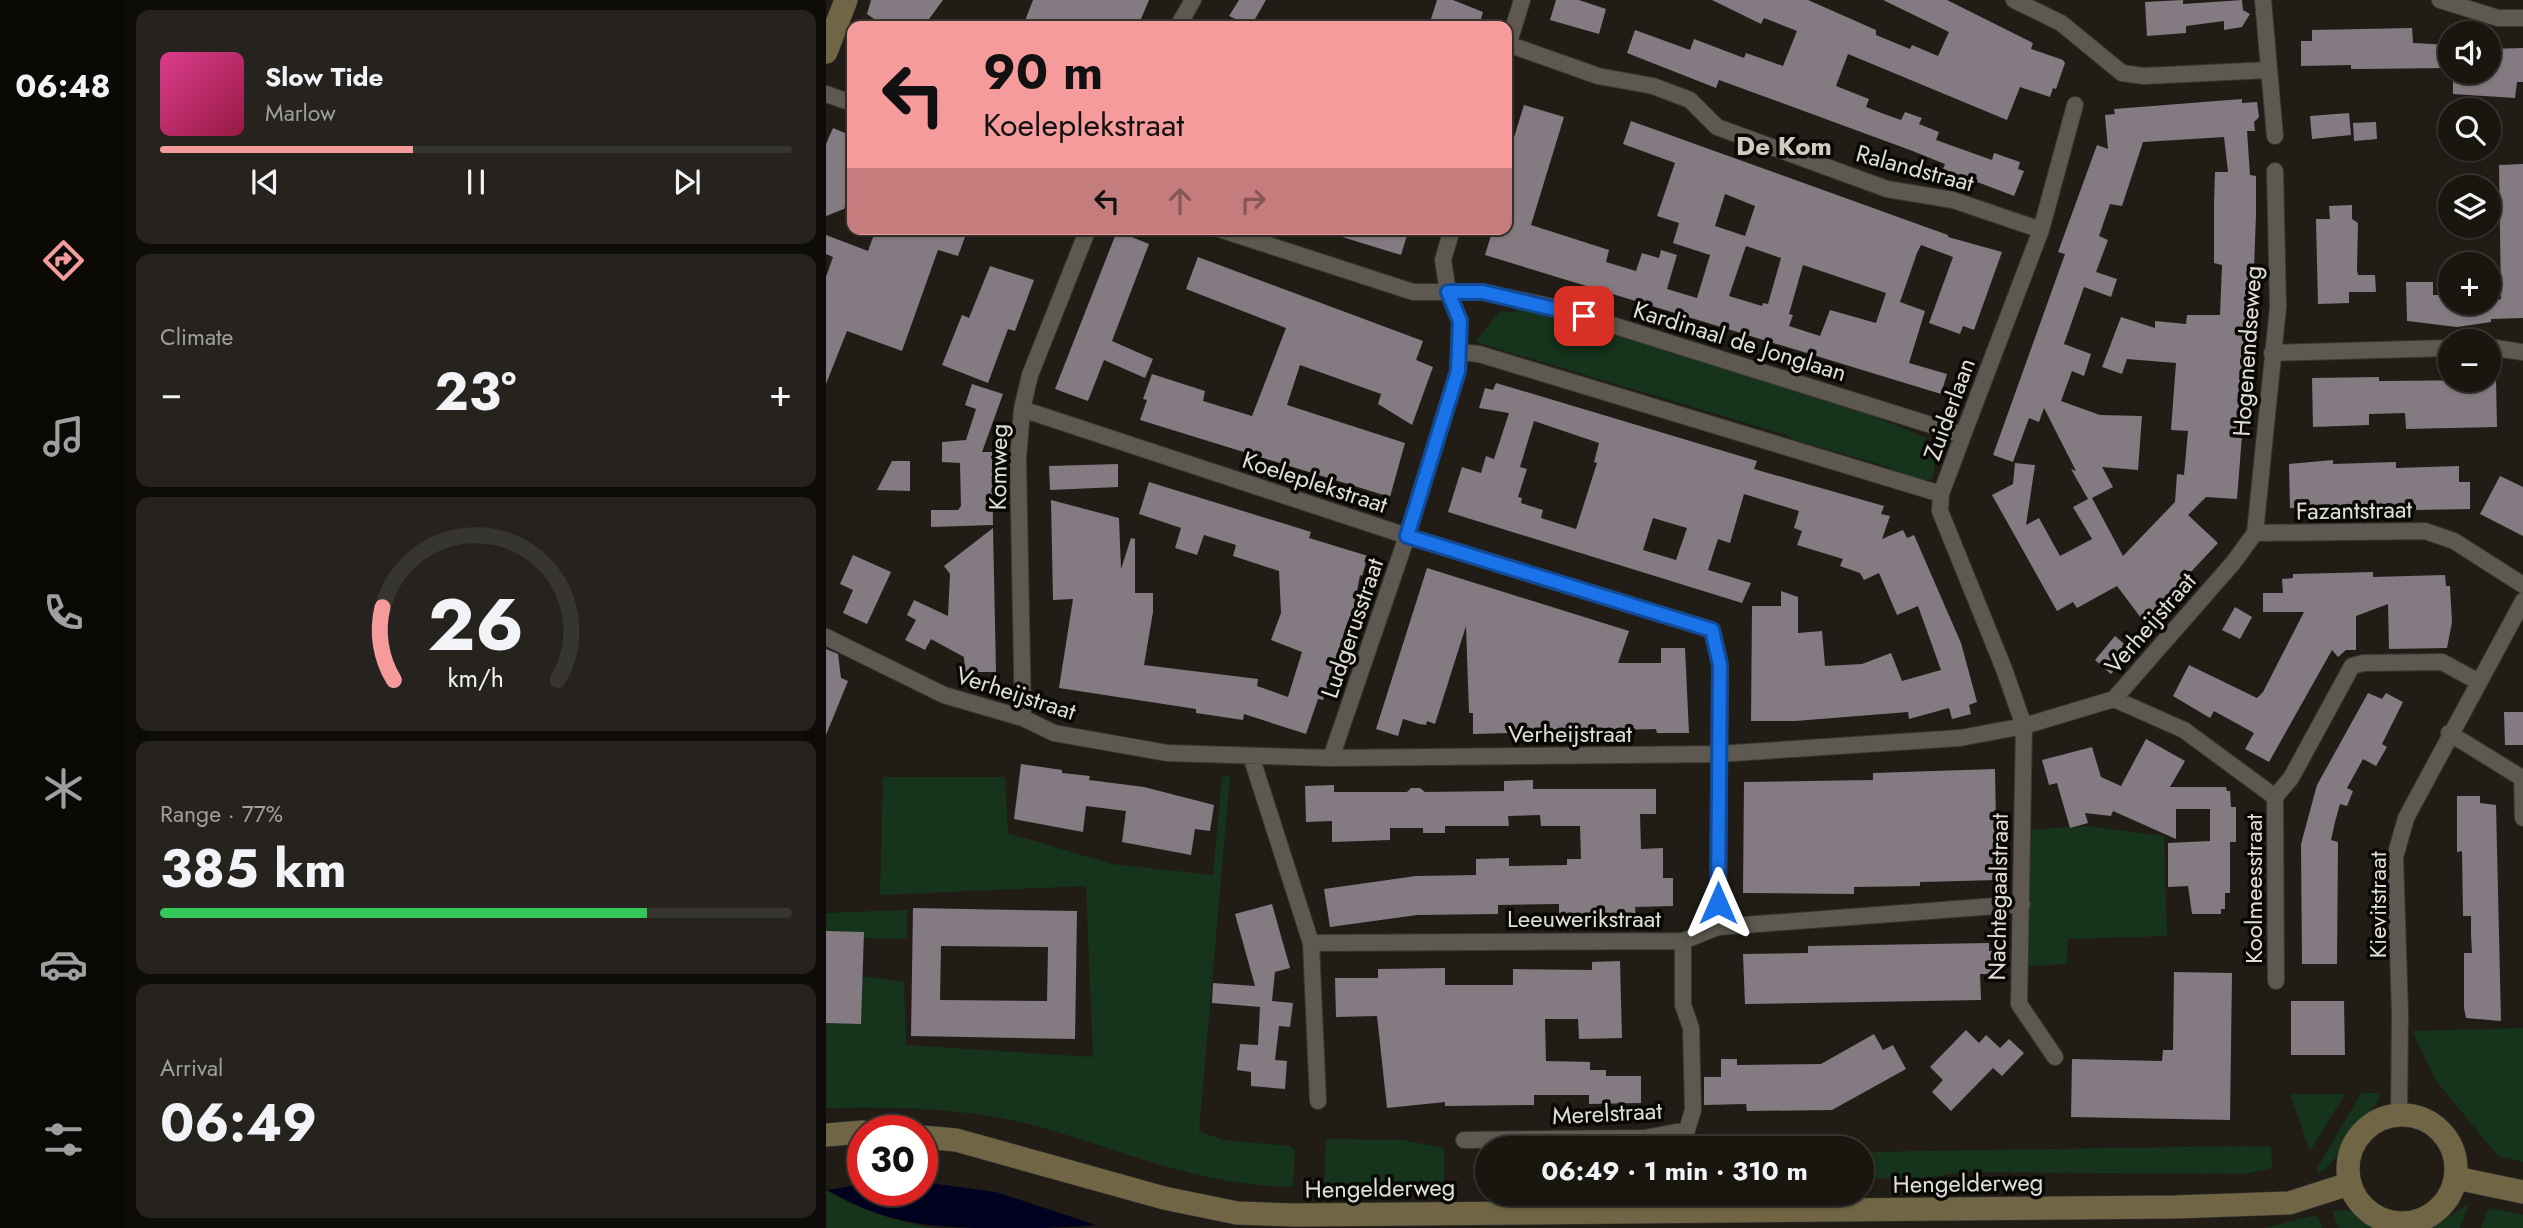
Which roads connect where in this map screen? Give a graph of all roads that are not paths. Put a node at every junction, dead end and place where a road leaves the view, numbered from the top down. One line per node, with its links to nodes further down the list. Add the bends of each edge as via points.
1 (846, 0): 12 (main road)
2 (1193, 0): 9 (street)
3 (1522, 0): 10 (street)
4 (2014, 0): 13 (street, via 2061,23 2122,73)
5 (2263, 0): 6 (street); 13 (street)
6 (2274, 0)
7 (2440, 0): 8 (street, via 2498,18)
8 (2523, 18)
9 (1181, 21)
10 (1512, 34)
11 (1512, 48): 19 (street, Ralandstraat, via 1598,76 1653,86 1690,100 1717,127 1887,189 1953,200)
12 (826, 52)
13 (2269, 70): 17 (street)
14 (826, 93): 15 (street)
15 (847, 101)
16 (2075, 105): 19 (street, Zuiderlaan)
17 (2275, 136)
18 (2275, 171): 28 (street, Hogenendseweg, via 2278,307)
19 (2040, 230): 30 (street, Zuiderlaan)
20 (1086, 235): 29 (street, Komweg, via 1030,375)
21 (1237, 235): 23 (street, Kardinaal de Jonglaan, via 1413,292)
22 (1450, 235): 23 (street, Ludgerusstraat, via 1443,260)
23 (1448, 292): 26 (street, Ludgerusstraat, via 1460,321); 30 (street, Kardinaal de Jonglaan, via 1483,292 1558,308)
24 (2438, 348): 28 (street)
25 (2501, 349): 27 (street)
26 (1459, 352): 31 (street, via 1492,358); 33 (street, Ludgerusstraat, via 1458,371)
27 (2523, 352)
28 (2272, 353): 32 (street, Hogenendseweg)
29 (1022, 410): 33 (street, Koeleplekstraat); 39 (street, Komweg, via 1018,459)
30 (1963, 435): 31 (street, Zuiderlaan)
31 (1941, 494): 40 (street, Zuiderlaan, via 1940,511)
32 (2255, 533): 34 (street, Fazantstraat, via 2425,531 2454,541); 38 (street, Verheijstraat)
33 (1407, 536): 42 (street, Koeleplekstraat, via 1712,630 1720,665); 44 (street, Ludgerusstraat)
34 (2523, 585)
35 (2523, 601): 37 (street, Kievitstraat)
36 (826, 637): 39 (street, Verheijstraat, via 944,695)
37 (2477, 681): 41 (street, Kievitstraat); 46 (street, Koolmeesstraat, via 2442,662 2352,666 2291,778)
38 (2113, 699): 40 (street, Verheijstraat); 46 (street, Koolmeesstraat, via 2184,730)
39 (1023, 718): 43 (street, Verheijstraat, via 1054,733 1167,752)
40 (2024, 726): 42 (street, Verheijstraat, via 1960,738); 48 (street, Nachtegaalstraat)
41 (2449, 733): 45 (street); 55 (street, Kievitstraat, via 2406,818 2395,857)
42 (1718, 754): 44 (street, Verheijstraat); 49 (street, Koeleplekstraat)
43 (1251, 756): 44 (street, Verheijstraat); 51 (street)
44 (1331, 758)
45 (2523, 778): 47 (street)
46 (2275, 797): 52 (street, Koolmeesstraat)
47 (2523, 818)
48 (2022, 904): 49 (street, Leeuwerikstraat); 53 (street, Nachtegaalstraat, via 2019,1004)
49 (1718, 928): 50 (street, Leeuwerikstraat)
50 (1683, 941): 51 (street, Leeuwerikstraat); 59 (street, Merelstraat, via 1683,1005 1691,1028 1693,1110 1687,1130 1646,1138)
51 (1311, 943): 54 (street)
52 (2276, 981)
53 (2055, 1057)
54 (1318, 1101)
55 (2399, 1114): 60 (main road, via 2415,1115 2443,1132 2456,1162); 61 (main road, via 2383,1117 2357,1137 2347,1167)
56 (847, 1133): 57 (main road)
57 (826, 1135)
58 (938, 1138): 61 (main road, Hengelderweg, via 1164,1198 1237,1213 1294,1216 2175,1208 2288,1203)
59 (1464, 1140)
60 (2456, 1178): 62 (main road); 63 (main road, via 2451,1193 2430,1215)
61 (2349, 1184): 63 (main road, via 2374,1216)
62 (2523, 1192)
63 (2401, 1226)

